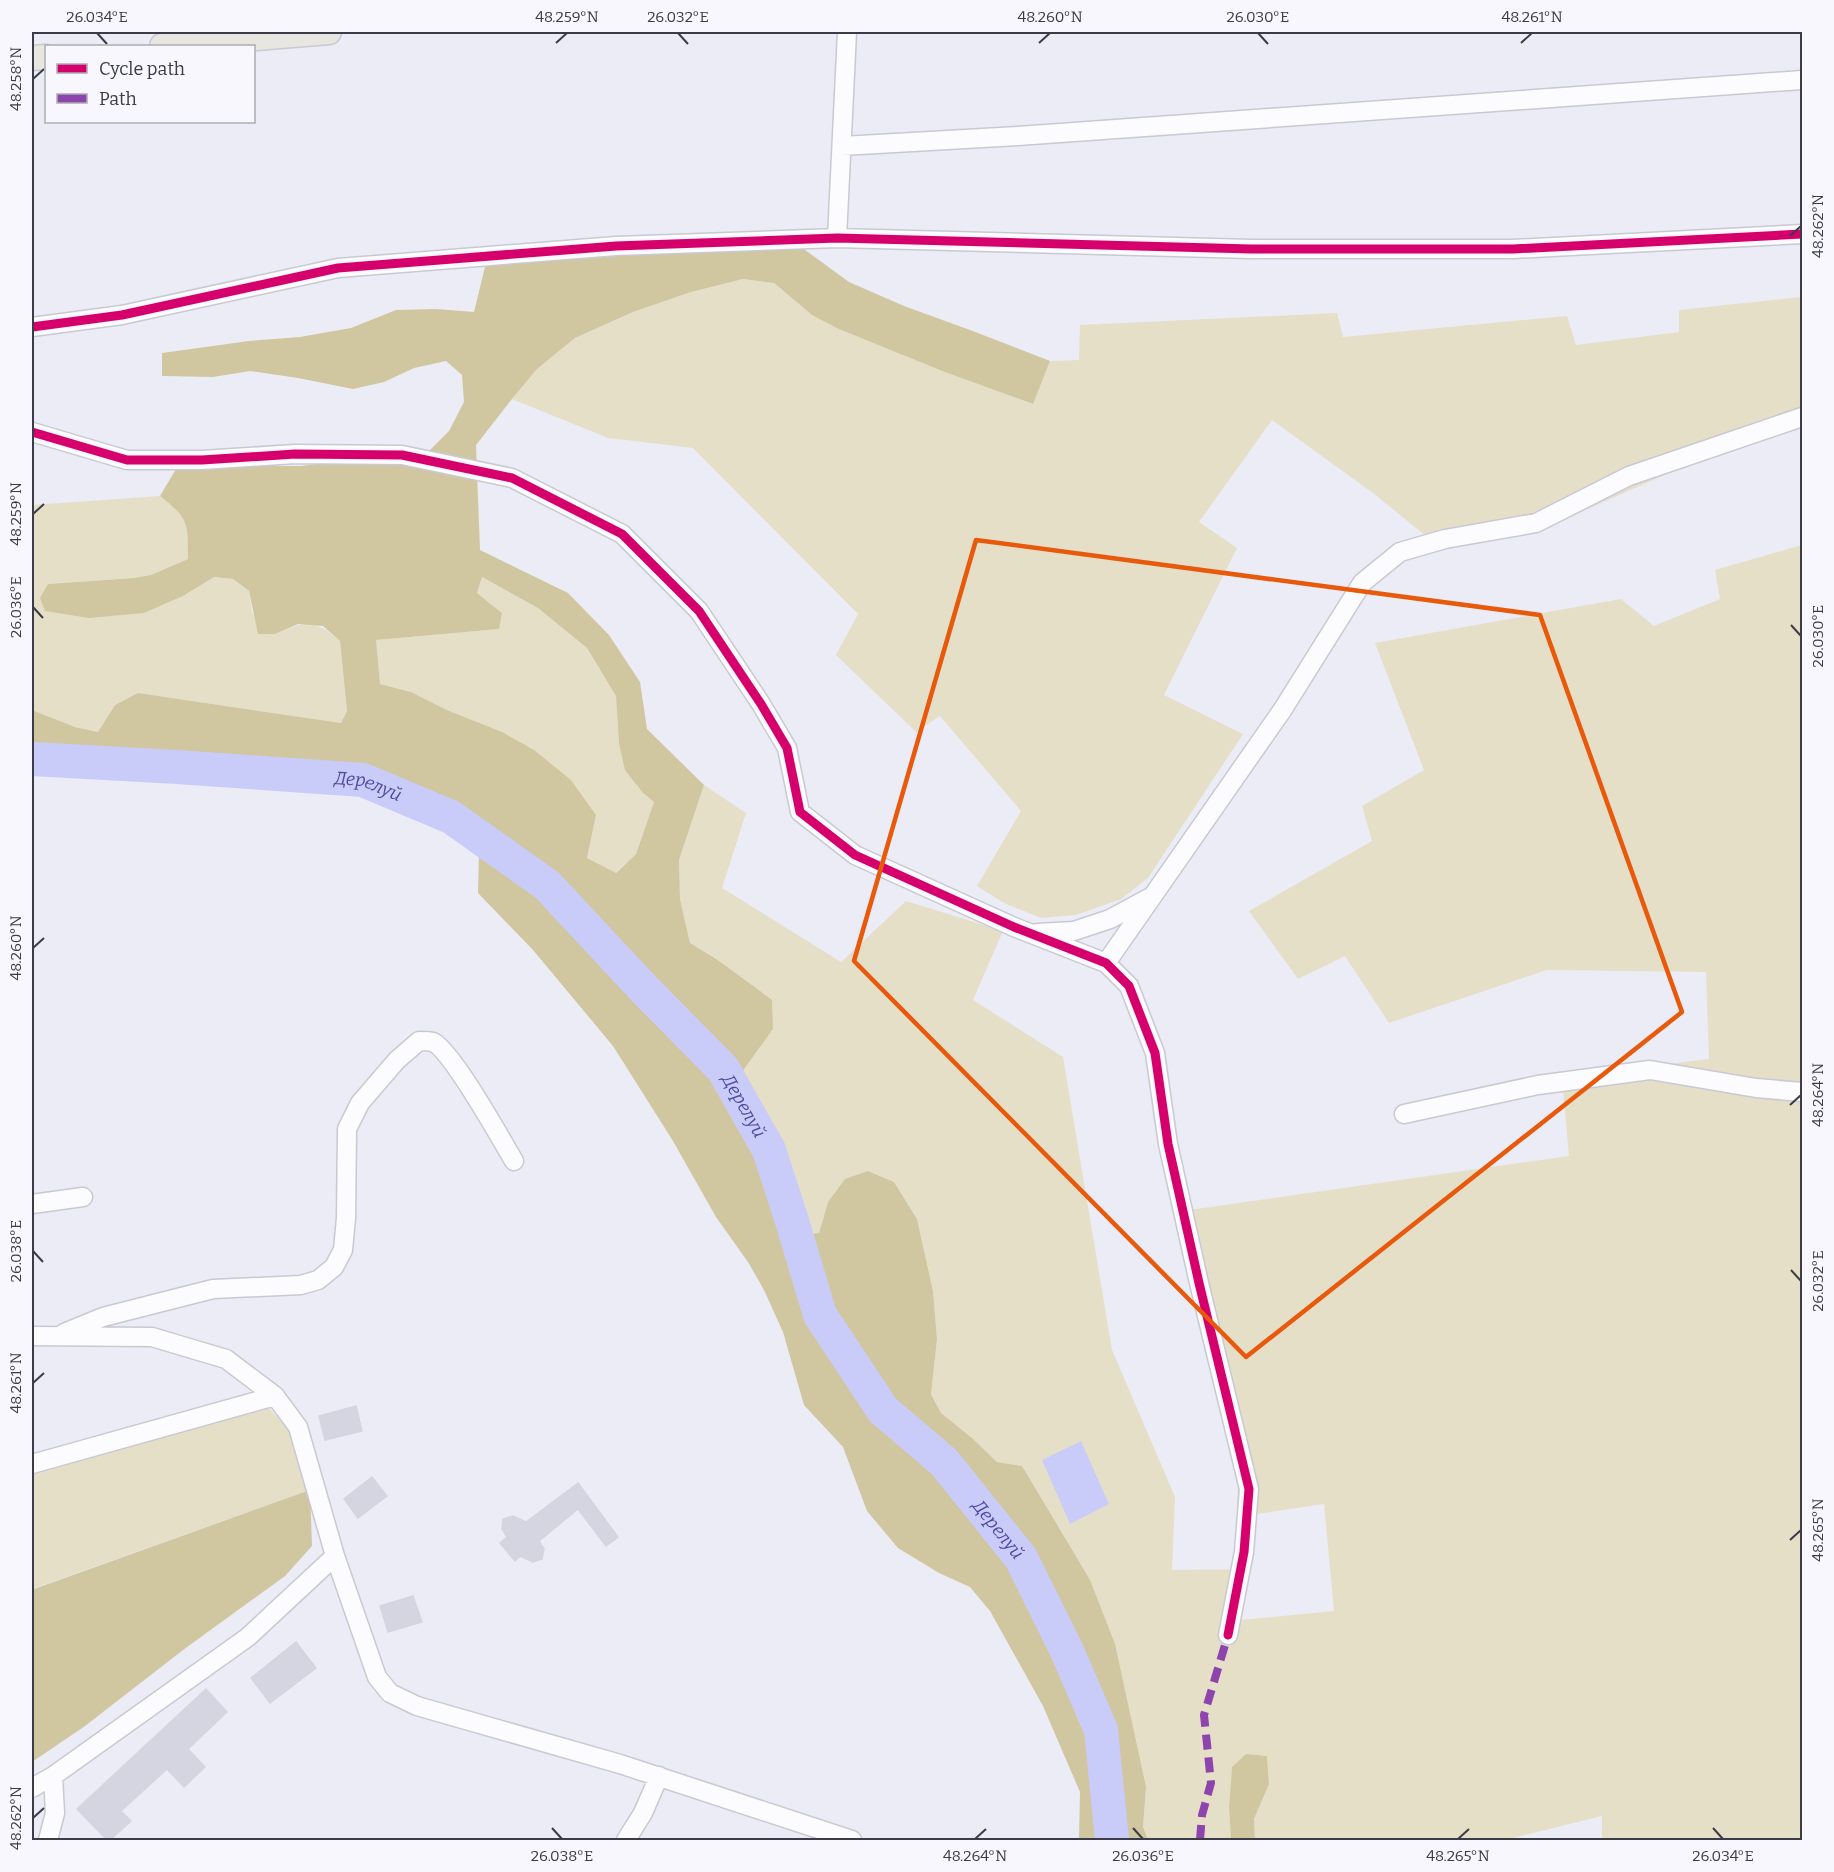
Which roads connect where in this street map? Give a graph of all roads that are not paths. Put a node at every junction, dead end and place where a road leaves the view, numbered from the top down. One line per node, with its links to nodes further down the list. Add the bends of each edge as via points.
1 (329, 32): 3 (main road)
2 (847, 32): 5 (street)
3 (174, 45)
4 (1803, 80): 5 (street)
5 (842, 146): 7 (street)
6 (1803, 234): 7 (street, via 1513,249 1251,249)
7 (837, 238): 8 (street, via 616,246 338,268 122,315)
8 (32, 327)
9 (1803, 417): 11 (street, via 1629,476 1536,523 1445,539 1400,552 1362,583 1283,710)
10 (32, 432): 12 (street, via 127,460 402,455 512,478 622,534 699,611 788,748 800,812 855,855)
11 (1154, 896): 12 (street, via 1110,919 1074,931); 13 (street)
12 (1031, 933): 13 (street)
13 (1106, 963): 24 (street, via 1129,986 1155,1053 1168,1144 1249,1489 1244,1552)
14 (1803, 1092): 15 (street, via 1650,1070 1538,1085)
15 (1404, 1114)
16 (514, 1161): 20 (street, via 480,1102 444,1053 432,1042 419,1041 397,1059 360,1102 346,1129 346,1218 343,1250 334,1267 318,1280 301,1285 213,1289 103,1317)
17 (82, 1197): 18 (street)
18 (32, 1204)
19 (32, 1336): 20 (street)
20 (57, 1336): 21 (street, via 152,1337 226,1359)
21 (275, 1396): 22 (street); 23 (street, via 298,1427)
22 (32, 1464)
23 (335, 1556): 25 (street, via 248,1637); 26 (street, via 377,1677 390,1693 417,1706)
24 (1228, 1635)
25 (53, 1776): 27 (street); 28 (street, via 55,1813)
26 (659, 1776): 29 (street); 30 (street)
27 (32, 1788)
28 (48, 1840)
29 (626, 1840)
30 (852, 1840)

